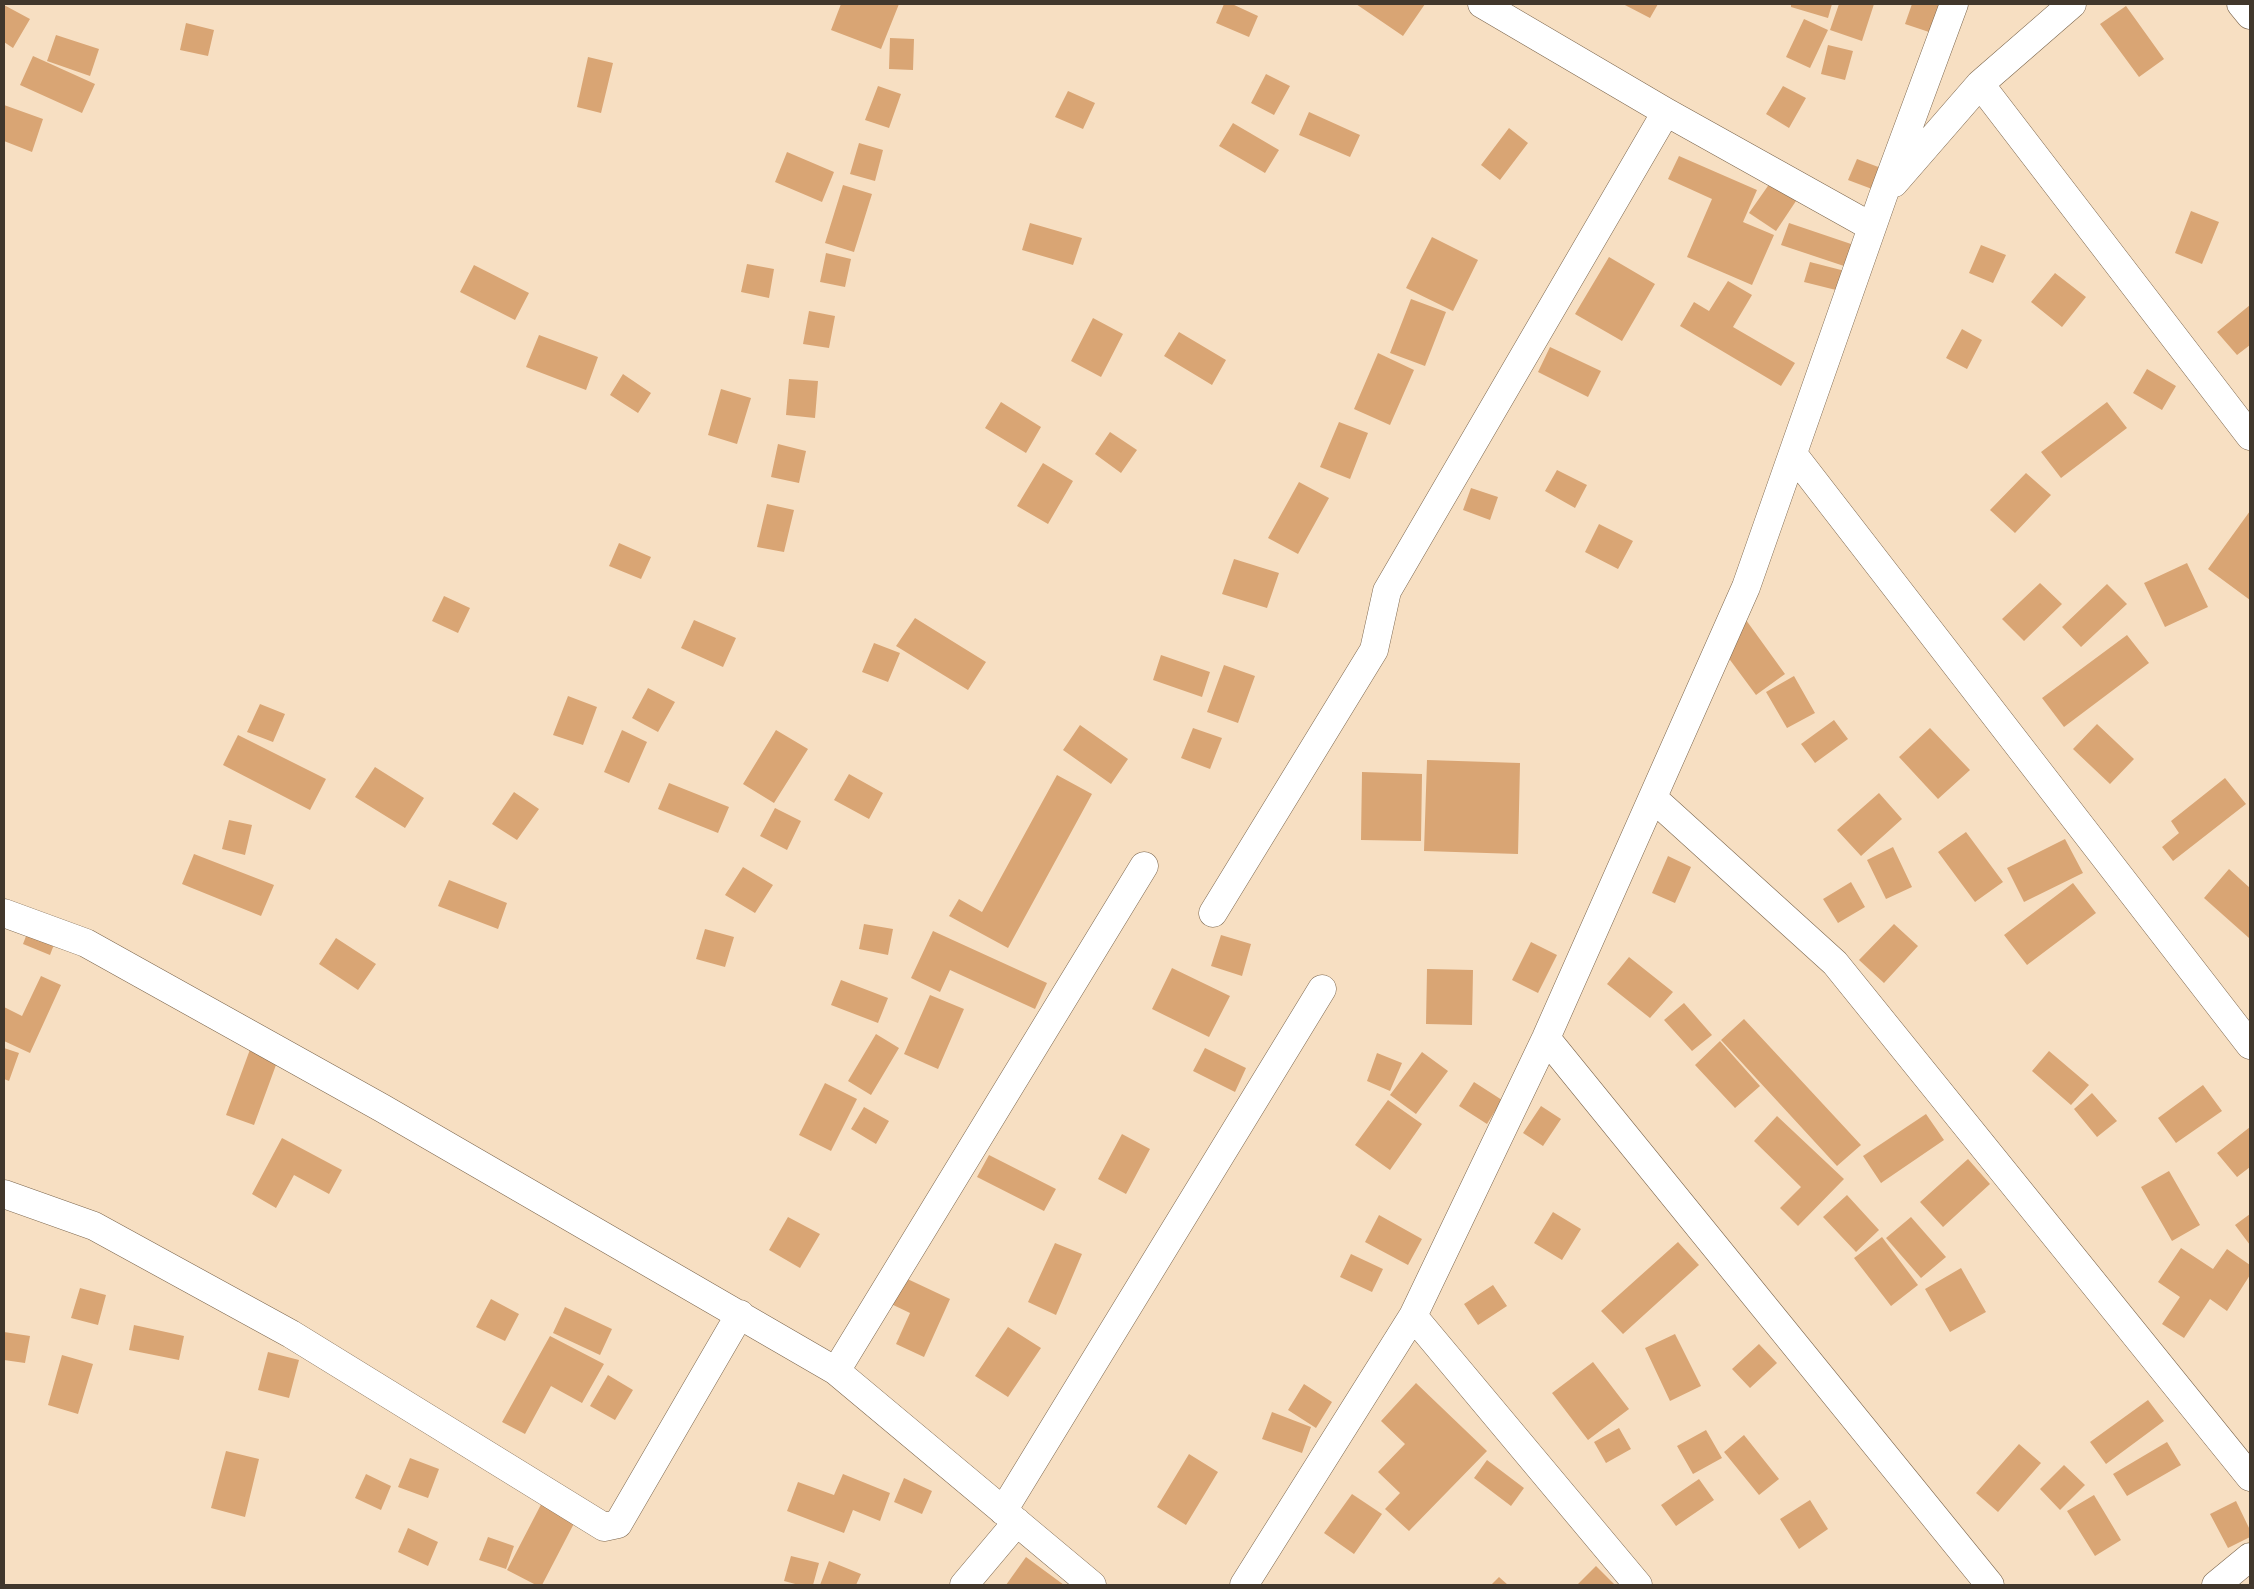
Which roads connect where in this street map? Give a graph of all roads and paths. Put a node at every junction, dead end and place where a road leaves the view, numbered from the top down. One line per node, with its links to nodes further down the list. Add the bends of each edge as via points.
1 (1482, 4): 7 (street)
2 (1954, 4): 8 (street)
3 (2072, 4): 6 (street)
4 (2241, 4): 5 (street)
5 (2250, 16)
6 (1980, 84): 8 (street); 10 (street)
7 (1666, 112): 9 (street); 15 (street, via 1387,591 1374,650)
8 (1883, 196): 9 (street)
9 (1872, 227): 11 (street)
10 (2250, 436)
11 (1793, 454): 12 (street, via 1746,587); 18 (street)
12 (1653, 798): 17 (street); 23 (street, via 1835,963)
13 (1144, 866): 22 (street)
14 (4, 913): 20 (street, via 86,943 391,1113)
15 (1213, 913)
16 (1322, 989): 24 (street)
17 (1546, 1038): 21 (street); 30 (street)
18 (2250, 1045)
19 (4, 1194): 20 (street, via 94,1226 291,1334 604,1527 618,1524)
20 (740, 1314): 22 (street)
21 (1413, 1316): 28 (street); 29 (street)
22 (836, 1371): 24 (street)
23 (2250, 1476)
24 (1010, 1516): 26 (street); 27 (street)
25 (2250, 1557): 31 (street)
26 (964, 1585)
27 (1092, 1585)
28 (1244, 1585)
29 (1638, 1585)
30 (1990, 1585)
31 (2216, 1585)

